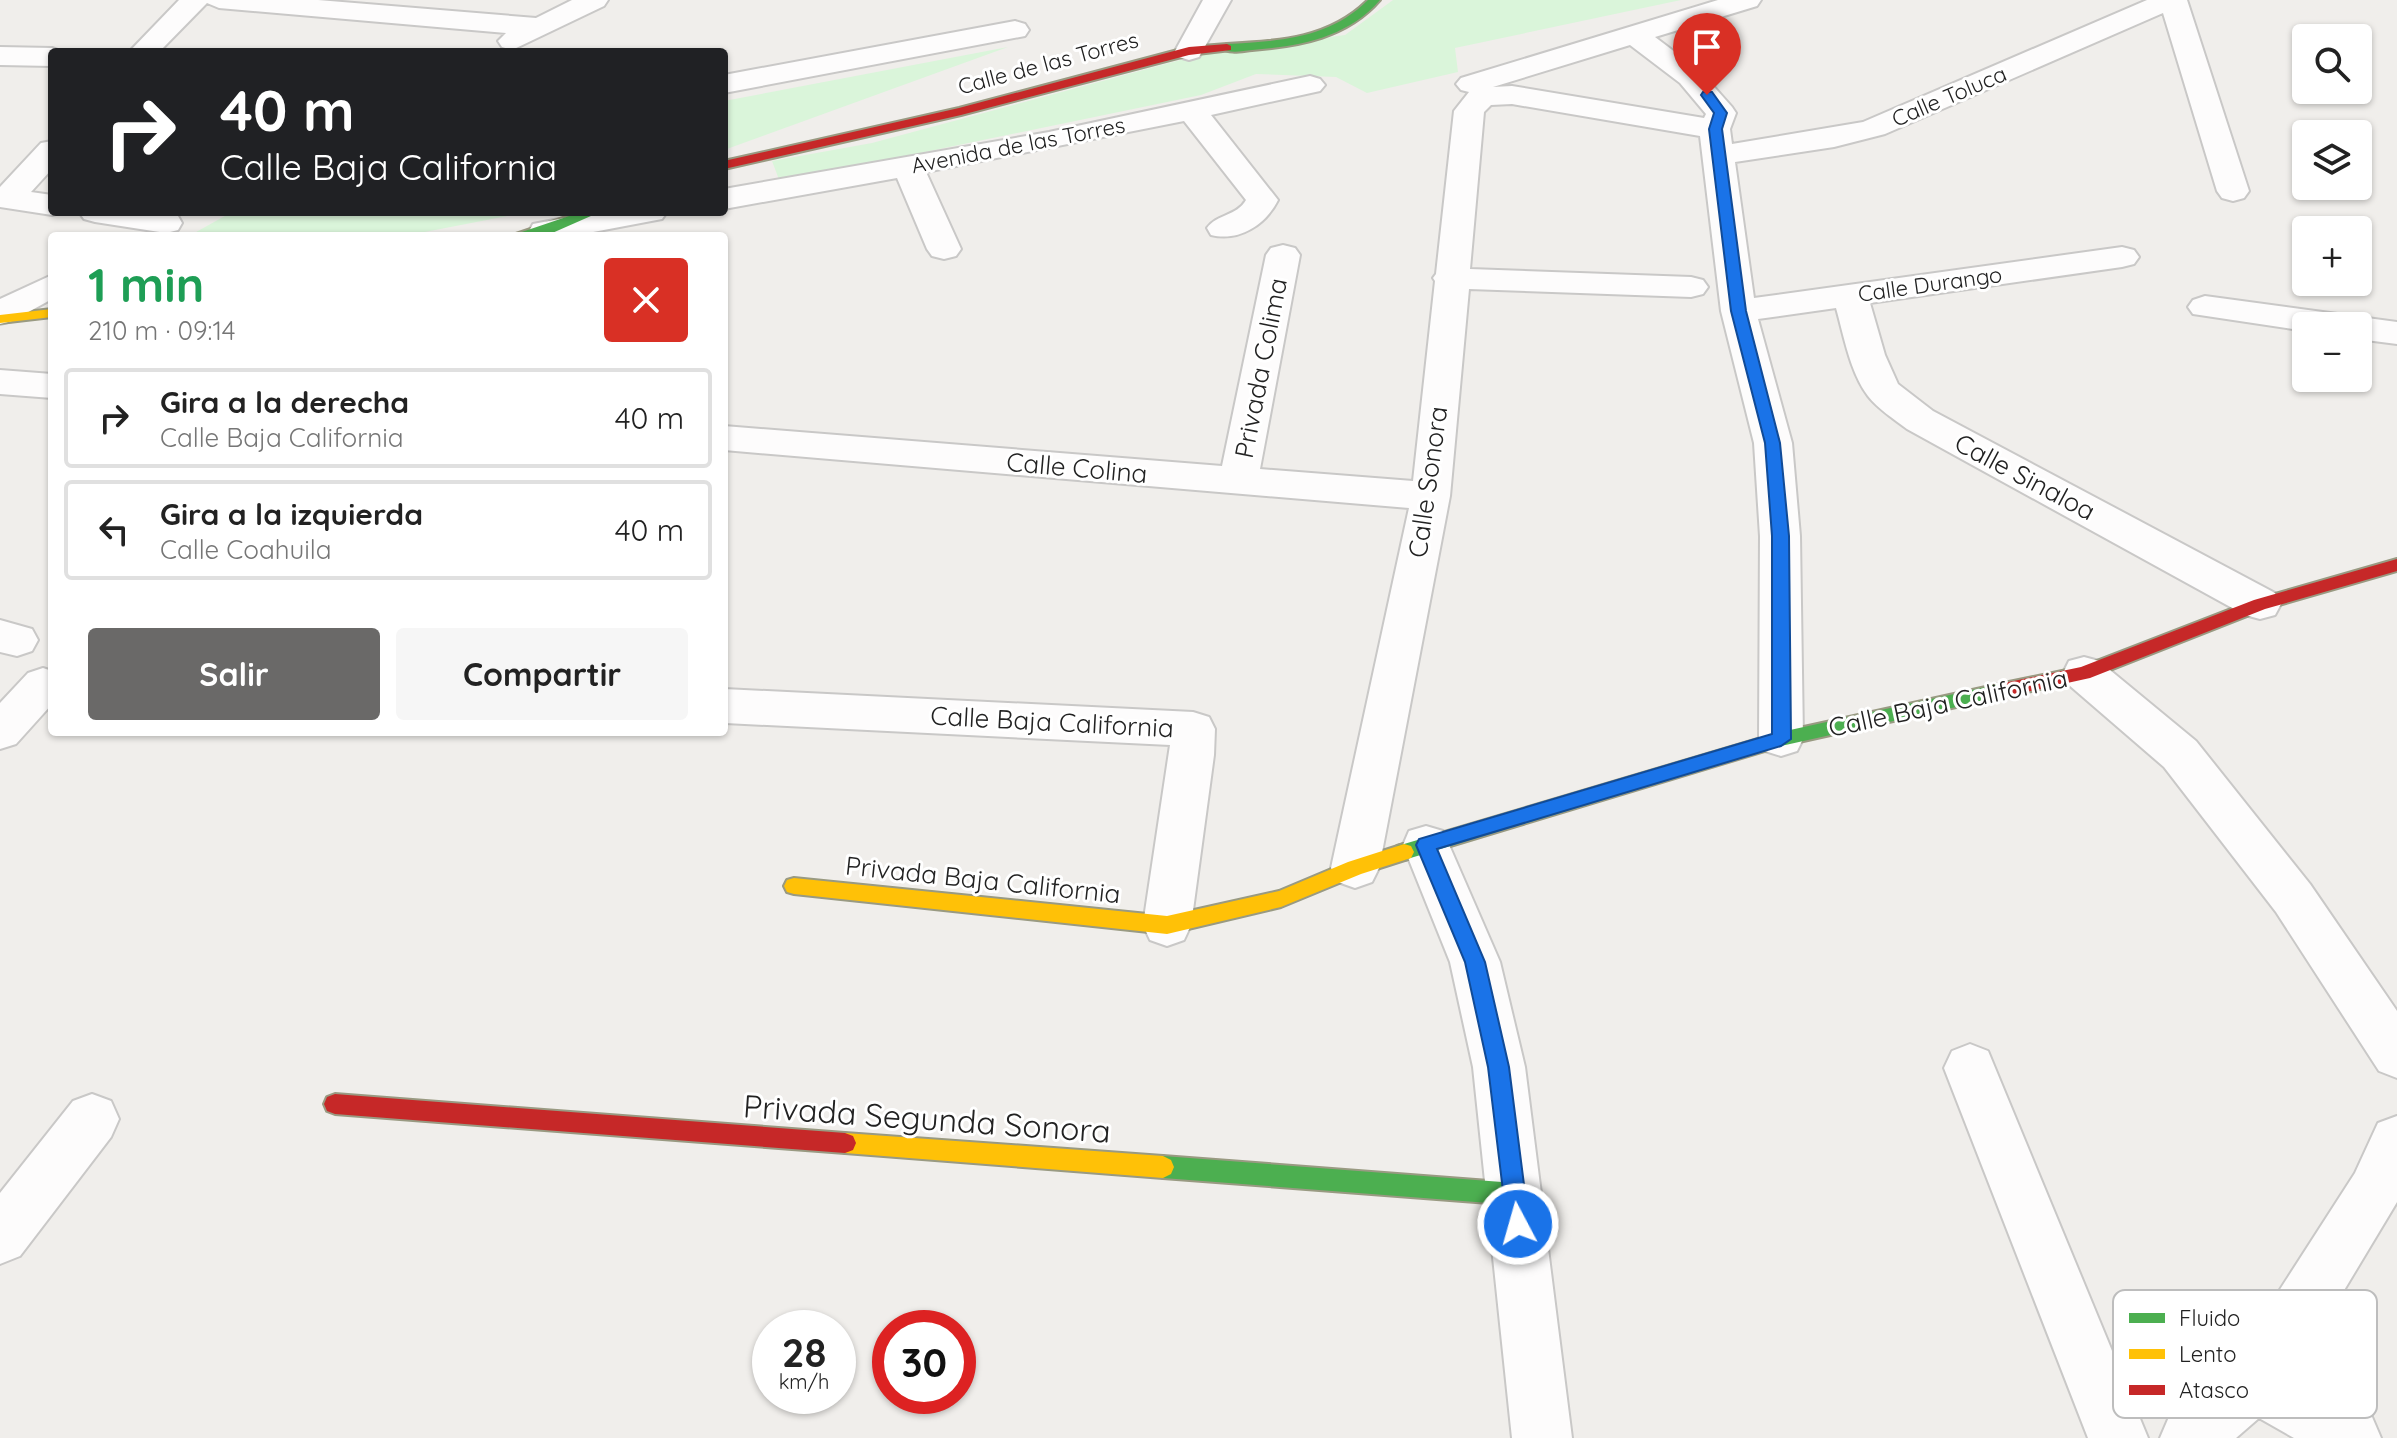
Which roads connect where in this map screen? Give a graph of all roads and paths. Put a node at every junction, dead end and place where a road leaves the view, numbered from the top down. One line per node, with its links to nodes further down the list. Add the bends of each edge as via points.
1 (195, 0): 11 (street)
2 (219, 0): 8 (street)
3 (594, 0): 8 (street)
4 (1217, 0): 13 (street)
5 (1374, 0): 13 (street, Calle de las Torres, via 1360,17 1296,43)
6 (1747, 0): 10 (street)
7 (2172, 0): 20 (street, Calle Toluca, via 1874,128 1834,138); 24 (street)
8 (540, 27): 12 (street)
9 (1015, 30): 16 (street)
10 (1636, 36): 18 (street); 20 (street, via 1690,77 1721,113)
11 (147, 48)
12 (501, 48)
13 (1189, 51): 22 (street, Calle de las Torres)
14 (0, 56): 15 (street)
15 (48, 57)
16 (728, 83)
17 (1310, 85): 19 (street, Avenida de las Torres)
18 (1473, 91): 20 (street, Calle Toluca, via 1512,95); 38 (street, Calle Sonora)
19 (1191, 110): 23 (street, Avenida de las Torres); 32 (street, via 1262,200 1254,215)
20 (1716, 142): 43 (street)
21 (48, 154): 26 (street)
22 (728, 164)
23 (908, 167): 25 (street, Avenida de las Torres); 35 (street)
24 (2233, 191)
25 (728, 198)
26 (3, 199): 27 (street)
27 (48, 205)
28 (118, 216): 31 (street)
29 (581, 216): 33 (street)
30 (628, 216): 34 (street)
31 (165, 224)
32 (1223, 228)
33 (534, 232)
34 (537, 232)
35 (944, 249)
36 (1283, 255): 52 (street, Privada Colima)
37 (2122, 257): 41 (street, Calle Durango)
38 (1450, 278): 40 (street); 53 (street, Calle Sonora)
39 (48, 287): 45 (street)
40 (1691, 287)
41 (1850, 295): 43 (street, Calle Durango); 55 (street, Calle Sinaloa, via 1883,391 1920,420)
42 (2205, 307): 46 (street)
43 (1738, 311): 60 (street, via 1773,443 1780,536)
44 (48, 313): 45 (street)
45 (0, 316)
46 (2292, 319)
47 (2372, 330): 48 (street)
48 (2397, 333)
49 (0, 382): 50 (street)
50 (48, 386)
51 (728, 438): 52 (street, Calle Colina)
52 (1238, 481): 53 (street, Calle Colina)
53 (1431, 496): 62 (street, Calle Sonora)
54 (2397, 565): 55 (street, Calle Baja California)
55 (2260, 604): 56 (street, Calle Baja California)
56 (2084, 673): 60 (street, Calle Baja California); 65 (street, via 2180,754 2293,898)
57 (43, 685): 59 (street)
58 (728, 706): 64 (street, Calle Baja California, via 1193,729)
59 (0, 732)
60 (1781, 739): 61 (street, Calle Baja California)
61 (1426, 845): 62 (street, Calle Baja California); 70 (street, via 1475,962 1499,1067)
62 (1355, 868): 64 (street, Calle Baja California, via 1281,899)
63 (794, 886): 64 (street, Privada Baja California)
64 (1167, 925)
65 (2397, 1054)
66 (1970, 1068): 77 (street)
67 (335, 1104): 70 (street, Privada Segunda Sonora)
68 (92, 1119): 72 (street)
69 (2397, 1141): 71 (street)
70 (1515, 1194): 76 (street)
71 (2386, 1197): 73 (street)
72 (0, 1237)
73 (2320, 1290)
74 (2213, 1418): 78 (street)
75 (2317, 1418): 79 (street)
76 (1542, 1438)
77 (2118, 1438)
78 (2190, 1438)
79 (2351, 1438)

